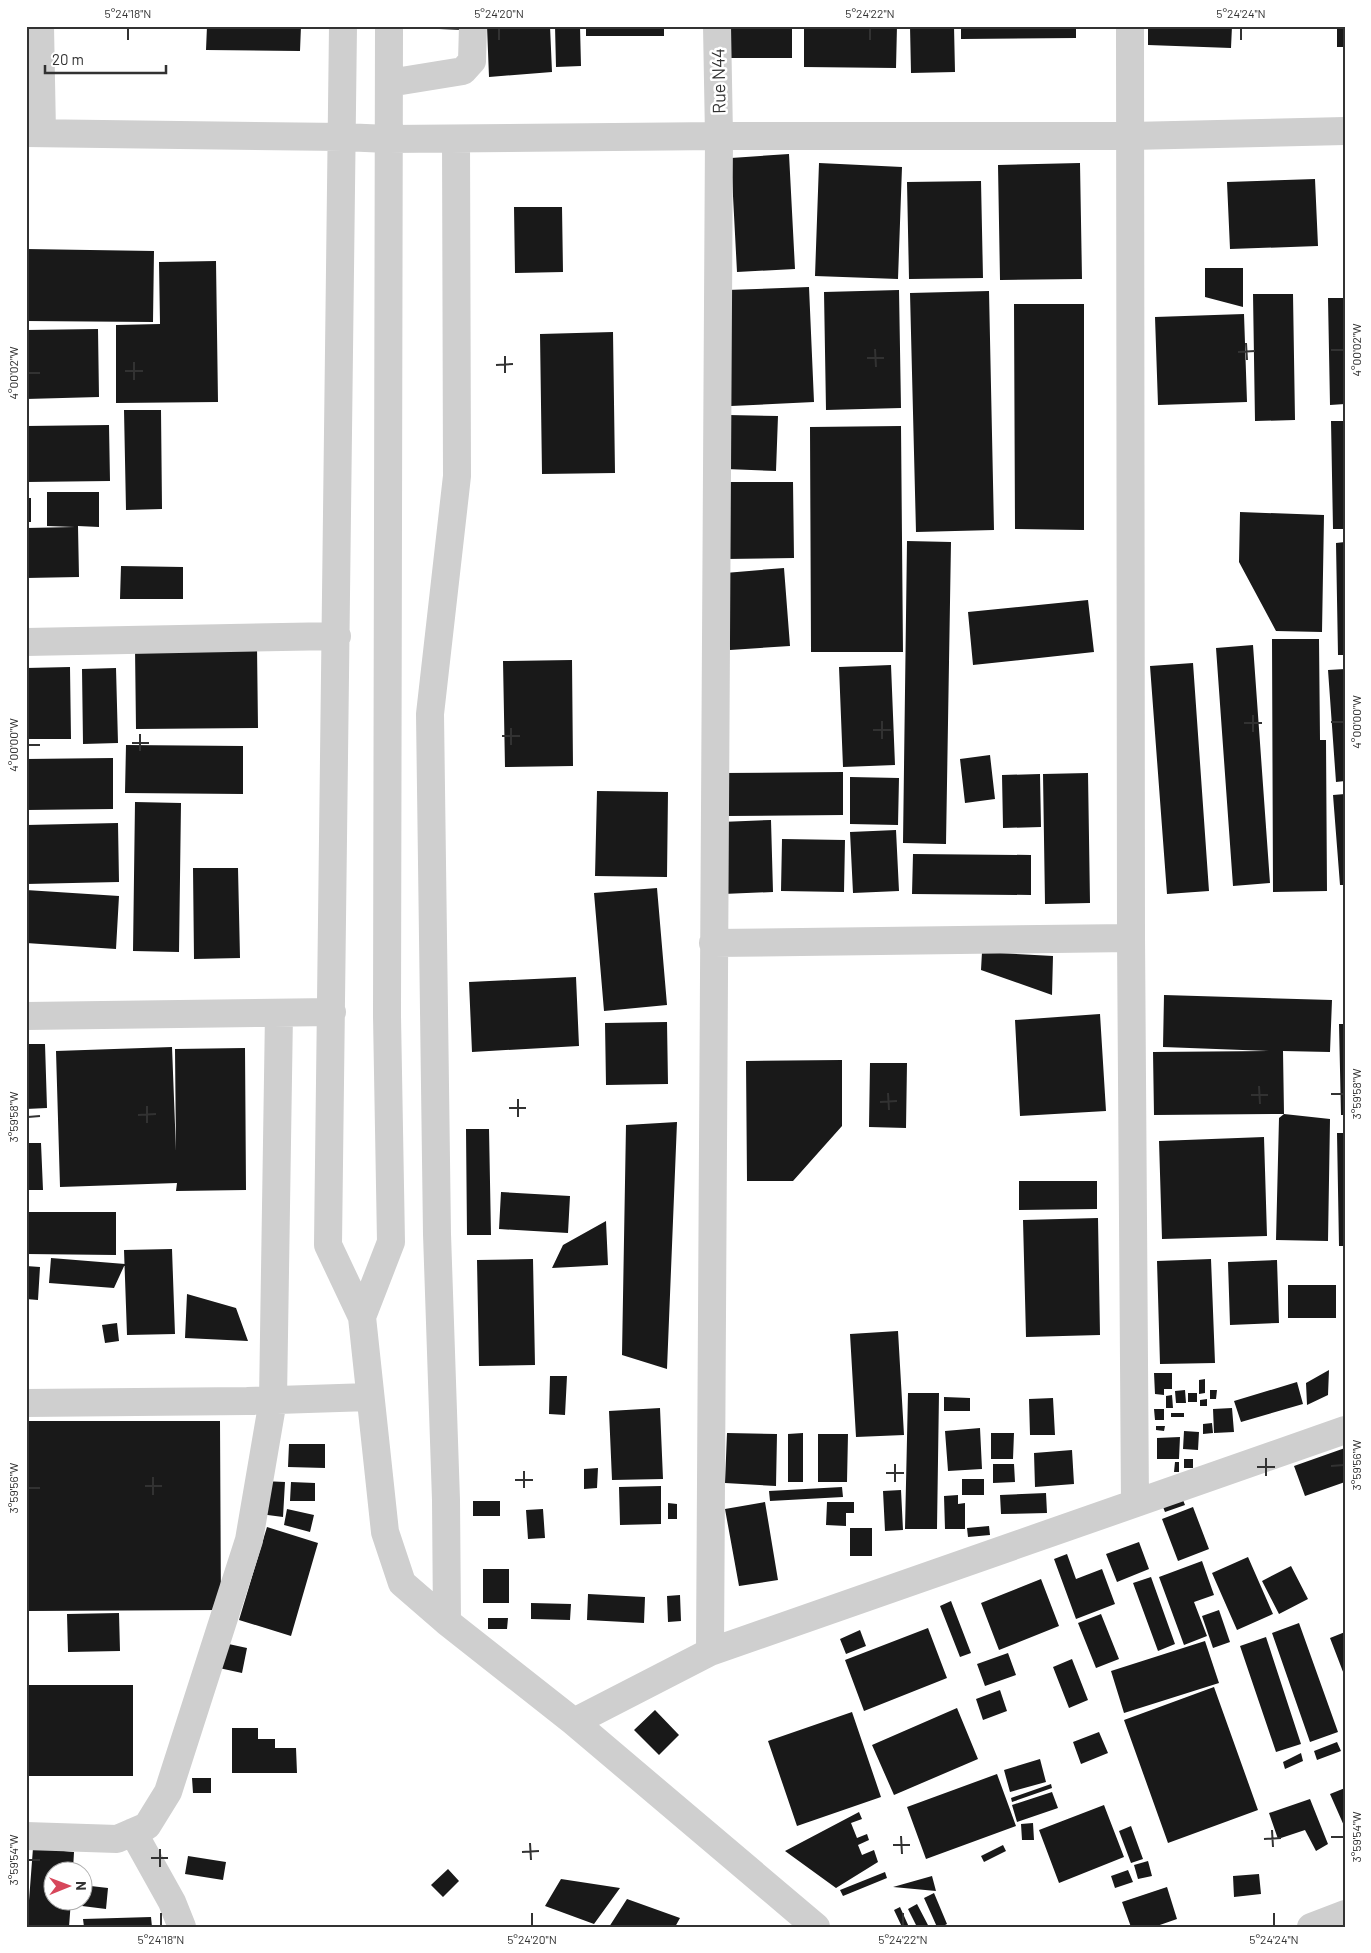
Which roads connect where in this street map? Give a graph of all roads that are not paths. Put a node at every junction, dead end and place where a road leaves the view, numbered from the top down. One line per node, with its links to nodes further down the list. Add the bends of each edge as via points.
1 (40, 26): 9 (street)
2 (343, 26): 12 (street)
3 (389, 26): 7 (street)
4 (472, 26): 7 (street, via 472,61 463,70)
5 (717, 26): 10 (street, Rue N44)
6 (1130, 26): 11 (street)
7 (388, 82): 13 (street)
8 (1345, 131): 11 (street)
9 (34, 133): 12 (street)
10 (719, 136): 11 (street); 14 (street); 18 (street, Rue N44)
11 (1131, 136): 17 (street)
12 (343, 137): 13 (street); 15 (street)
13 (388, 139): 14 (street); 22 (street, via 391,1242)
14 (456, 139): 28 (street, via 457,476 430,714 436,1224)
15 (337, 636): 16 (street); 19 (street)
16 (26, 642)
17 (1131, 938): 18 (street); 27 (street)
18 (713, 943): 29 (street, Rue N44)
19 (332, 1012): 20 (street); 22 (street, via 328,1246)
20 (278, 1013): 21 (street); 24 (street)
21 (26, 1016)
22 (362, 1317): 23 (street)
23 (370, 1397): 24 (street); 28 (street, via 385,1532 402,1583)
24 (273, 1400): 25 (street); 31 (street, via 249,1540 168,1792 147,1826)
25 (26, 1402)
26 (1345, 1430): 27 (street)
27 (1135, 1503): 29 (street)
28 (447, 1622): 30 (street)
29 (710, 1652): 30 (street)
30 (574, 1722): 35 (street)
31 (133, 1832): 32 (street, via 117,1839); 34 (street, via 172,1902)
32 (26, 1836)
33 (1345, 1914): 36 (street)
34 (182, 1927)
35 (816, 1927)
36 (1311, 1927)

